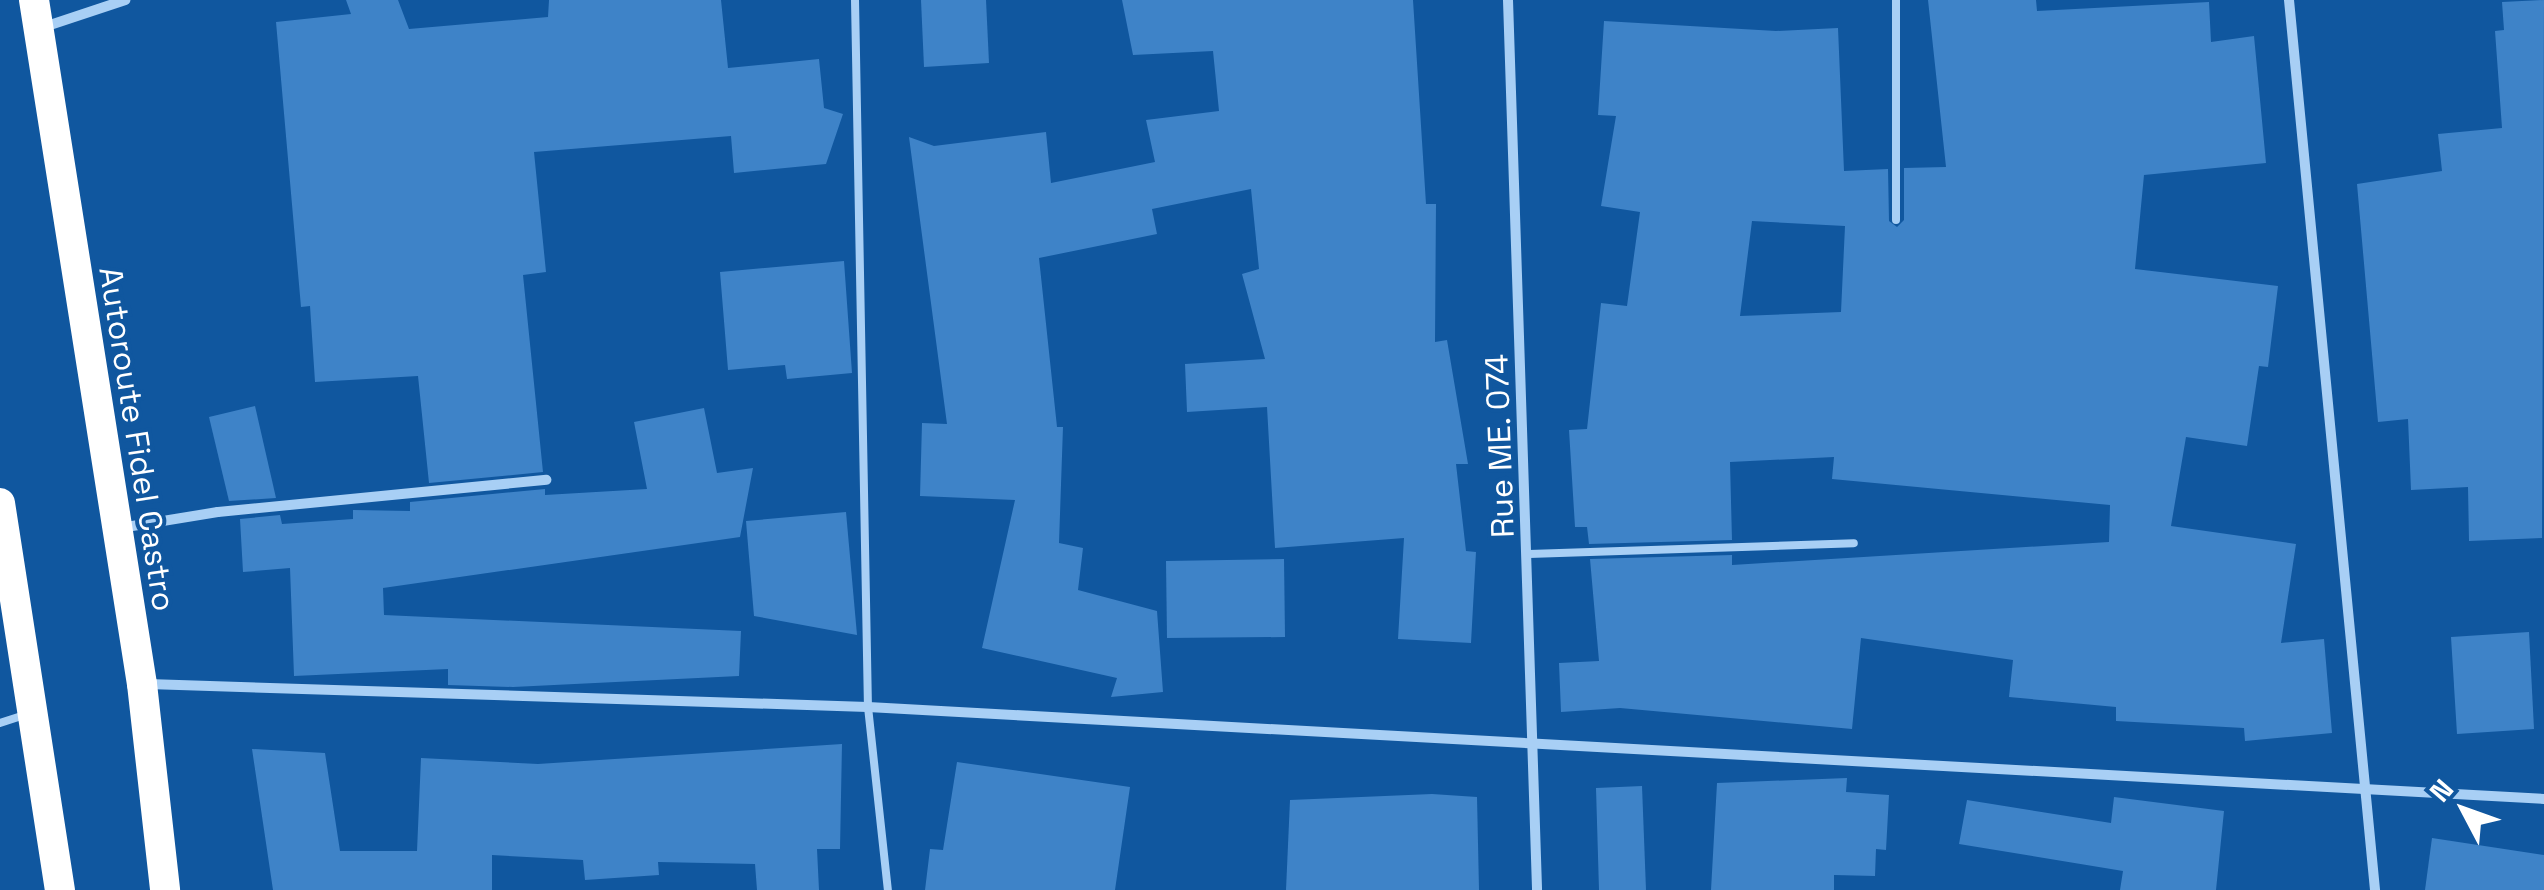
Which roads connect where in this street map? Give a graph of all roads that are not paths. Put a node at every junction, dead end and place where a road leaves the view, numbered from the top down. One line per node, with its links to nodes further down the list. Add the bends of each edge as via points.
1 (126, 0): 6 (street)
2 (855, 0): 15 (lane)
3 (1508, 0): 13 (street, Rue ME. 074)
4 (1896, 0): 8 (lane)
5 (2289, 0): 19 (street)
6 (96, 5): 7 (street)
7 (36, 14): 11 (highway, Autoroute Fidel Castro)
8 (1896, 220)
9 (546, 480): 11 (street, via 218,512)
10 (0, 503): 16 (highway)
11 (116, 529): 14 (highway, Autoroute Fidel Castro)
12 (1854, 543): 13 (lane)
13 (1529, 554): 18 (street, Rue ME. 074)
14 (142, 684): 15 (street); 22 (highway, Autoroute Fidel Castro)
15 (868, 707): 18 (street); 23 (lane)
16 (32, 712): 17 (lane); 21 (highway)
17 (0, 723)
18 (1536, 741): 19 (street); 24 (street, Rue ME. 074)
19 (2364, 785): 20 (street); 25 (street)
20 (2544, 799)
21 (60, 890)
22 (164, 890)
23 (888, 890)
24 (1537, 890)
25 (2376, 890)

